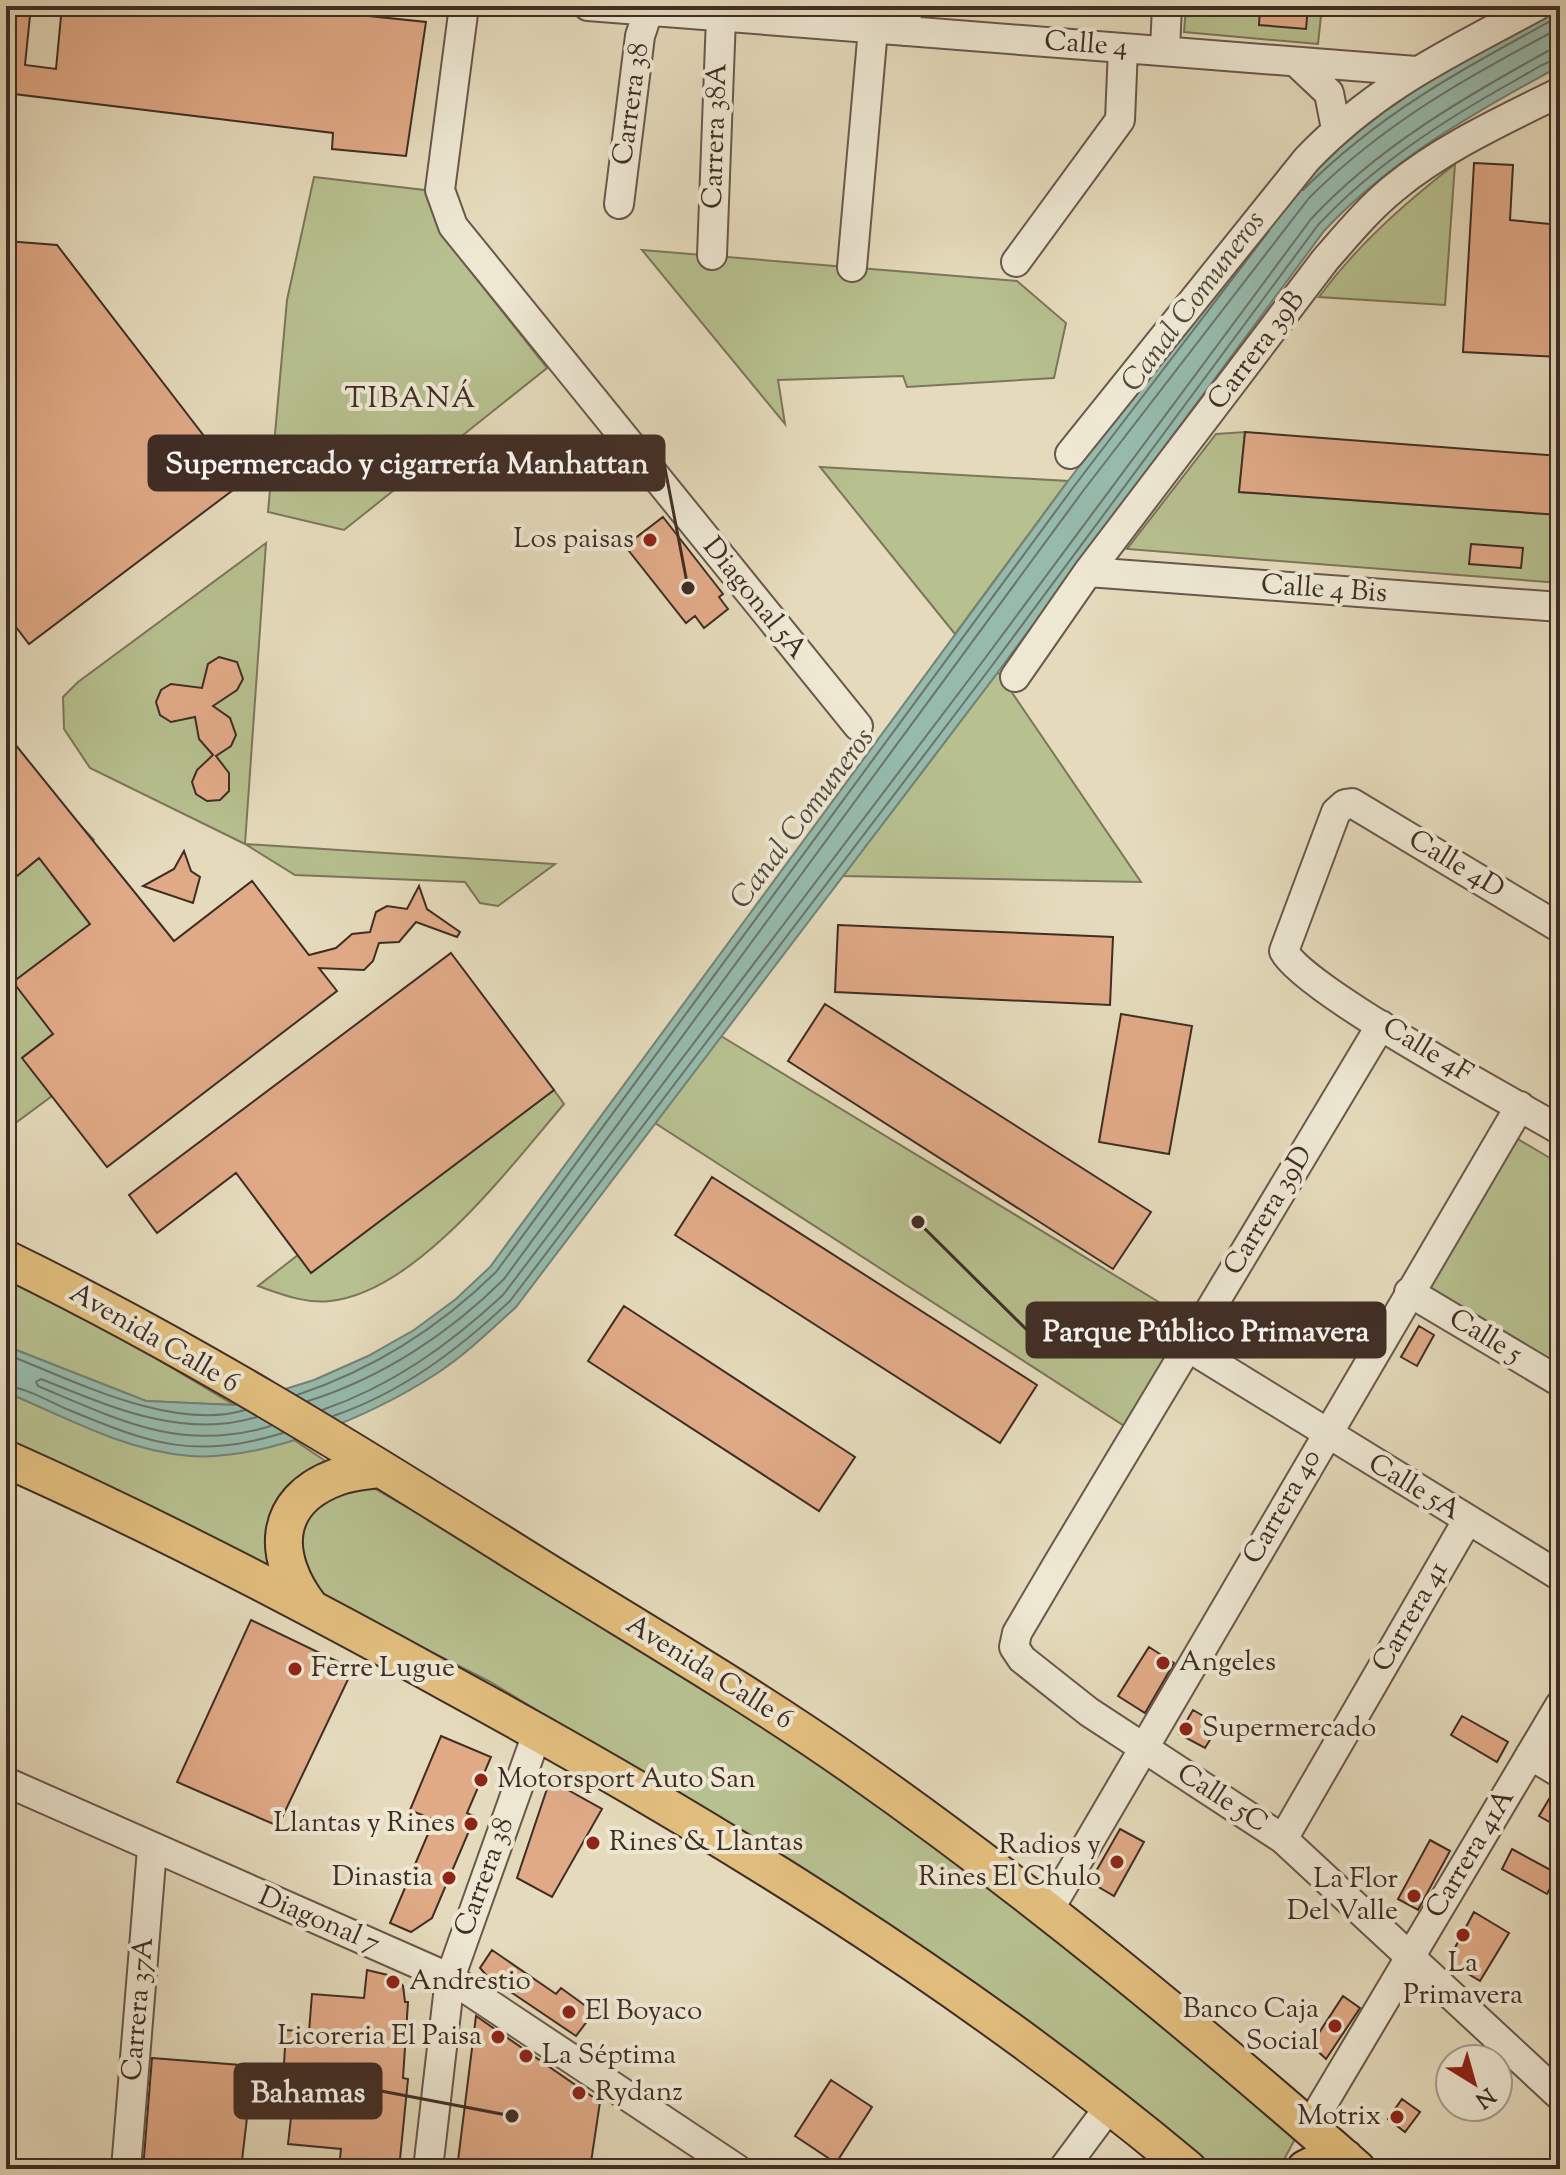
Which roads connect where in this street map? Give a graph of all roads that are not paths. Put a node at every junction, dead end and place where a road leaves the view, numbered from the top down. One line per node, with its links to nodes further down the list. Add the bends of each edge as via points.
1 (464, 6): 23 (street, Diagonal 5A, via 440,190 453,226)
2 (588, 6): 5 (street, Calle 4)
3 (1167, 6): 10 (street)
4 (1537, 6): 12 (street)
5 (650, 9): 6 (street, Calle 4); 15 (street, Carrera 38, via 640,36)
6 (721, 17): 8 (street, Calle 4); 16 (street, Carrera 38A)
7 (906, 19): 8 (street, Calle 4); 9 (street, Calle 4)
8 (873, 29): 18 (street)
9 (1123, 48): 10 (street, Calle 4); 17 (street, via 1120,120)
10 (1165, 50): 11 (street, Calle 4)
11 (1296, 62): 12 (street, Calle 4); 14 (street, via 1329,93)
12 (1416, 71): 14 (street)
13 (1560, 92): 20 (street, Carrera 39B, via 1432,161 1359,222)
14 (1336, 129): 19 (street)
15 (619, 204)
16 (712, 255)
17 (1016, 262)
18 (852, 267)
19 (1070, 454)
20 (1088, 572): 21 (street, Calle 4 Bis); 22 (street, Carrera 39B)
21 (1560, 607)
22 (1015, 677)
23 (858, 726)
24 (1560, 928): 25 (street, Calle 4D, via 1344,808 1286,938 1284,951)
25 (1297, 968): 26 (street, Calle 4F)
26 (1381, 1025): 27 (street, Calle 4F); 31 (street, Carrera 39D)
27 (1520, 1106): 28 (street, Calle 4F); 30 (street, Carrera 40)
28 (1560, 1130)
29 (6, 1259): 35 (main road, Avenida Calle 6, via 122,1315)
30 (1409, 1292): 32 (street, Calle 5); 33 (street, Carrera 40)
31 (1188, 1347): 33 (street, Calle 5A); 39 (street, Carrera 39D, via 1017,1633)
32 (1560, 1382)
33 (1325, 1434): 36 (street, Calle 5A); 42 (street, Carrera 40)
34 (6, 1459): 38 (main road, via 123,1511)
35 (367, 1462): 38 (main road, via 324,1482 293,1512 284,1530 282,1552 289,1577); 48 (main road, Avenida Calle 6, via 772,1711)
36 (1467, 1521): 37 (street, Calle 5A); 46 (street, Carrera 41)
37 (1560, 1576)
38 (310, 1607): 41 (main road)
39 (1014, 1647): 42 (street, Calle 5C, via 1089,1712)
40 (1560, 1705): 43 (street, Carrera 41A)
41 (538, 1731): 50 (street, Carrera 38); 52 (main road, via 647,1792 843,1919)
42 (1144, 1748): 46 (street, Calle 5C); 48 (street, Carrera 40)
43 (1530, 1755): 44 (street); 49 (street, Carrera 41A)
44 (1560, 1773)
45 (6, 1782): 47 (street, Diagonal 7)
46 (1283, 1839): 49 (street, Calle 5C)
47 (152, 1849): 50 (street, Diagonal 7); 55 (street, Carrera 37A)
48 (1049, 1910): 53 (main road, Avenida Calle 6)
49 (1411, 1956): 51 (street, Calle 5C); 53 (street, Carrera 41A)
50 (450, 1978): 56 (street, Carrera 38); 57 (street, Diagonal 7)
51 (1560, 2096)
52 (1109, 2107): 58 (street); 59 (main road)
53 (1309, 2127): 54 (main road, Avenida Calle 6)
54 (1351, 2164): 60 (main road, via 1319,2162)
55 (126, 2169)
56 (428, 2169)
57 (737, 2169)
58 (1063, 2169)
59 (1188, 2169)
60 (1305, 2169)

